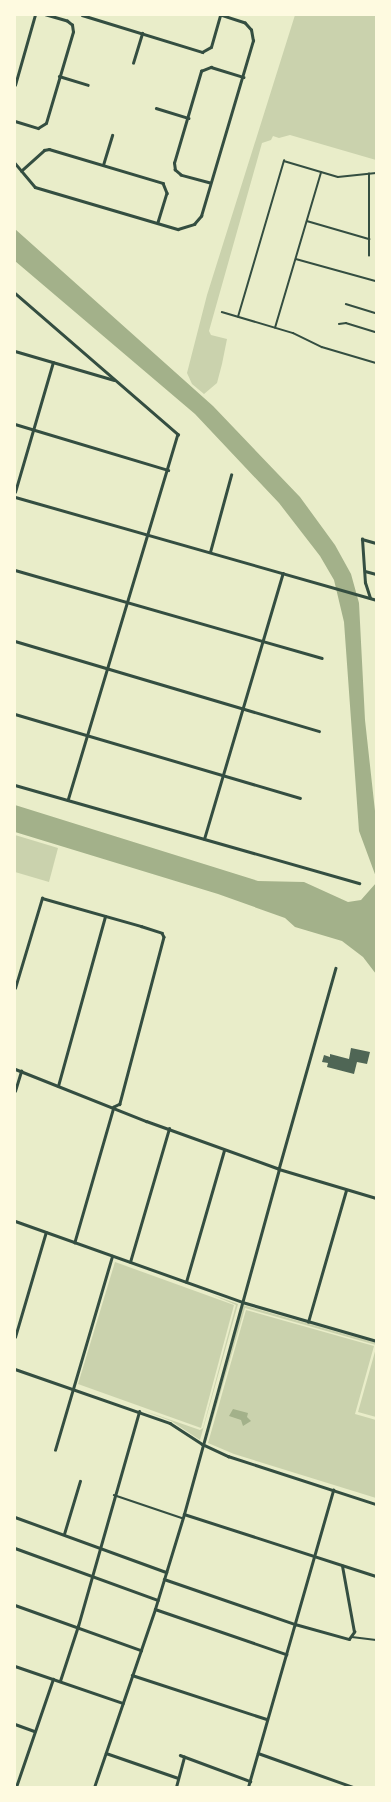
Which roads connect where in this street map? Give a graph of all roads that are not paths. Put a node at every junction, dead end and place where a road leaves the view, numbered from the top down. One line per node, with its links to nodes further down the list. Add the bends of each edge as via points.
1 (35, 15): 9 (street)
2 (46, 15): 7 (street, via 72,25 73,32)
3 (82, 15): 5 (street)
4 (220, 15): 5 (street, via 211,47 202,52); 8 (street, via 245,23 251,30 253,41)
5 (142, 33): 6 (street)
6 (133, 63)
7 (59, 76): 10 (street); 13 (street, via 42,128)
8 (243, 78): 12 (street, via 211,67 205,68 201,71); 21 (street)
9 (15, 85)
10 (88, 86)
11 (156, 108): 12 (street)
12 (188, 118): 21 (street, via 174,163 175,170 181,175)
13 (15, 121)
14 (112, 136): 16 (street)
15 (15, 163): 17 (street)
16 (103, 165): 17 (street, via 49,149 44,150); 23 (street, via 163,183 167,193)
17 (21, 171): 23 (street, via 35,187)
18 (322, 172): 20 (lane, via 338,177); 22 (lane); 32 (lane, via 284,161)
19 (376, 173): 20 (lane)
20 (369, 174): 24 (lane)
21 (210, 183): 23 (street, via 201,216 194,224 178,229)
22 (307, 221): 24 (lane); 26 (lane)
23 (158, 223)
24 (369, 239): 25 (lane)
25 (369, 256)
26 (296, 259): 27 (lane); 34 (lane)
27 (376, 281)
28 (15, 293): 39 (street)
29 (346, 304): 31 (lane)
30 (222, 312): 32 (lane)
31 (376, 312)
32 (238, 317): 34 (lane)
33 (339, 324): 35 (lane)
34 (275, 328): 38 (lane, via 305,337 322,347)
35 (376, 332)
36 (15, 351): 37 (street)
37 (53, 362): 39 (street); 41 (street)
38 (376, 363)
39 (117, 380): 42 (street, via 178,434)
40 (15, 424): 41 (street)
41 (34, 430): 42 (street); 44 (street)
42 (168, 470): 46 (street)
43 (231, 475): 48 (street)
44 (15, 492)
45 (15, 497): 46 (street)
46 (149, 535): 48 (street); 55 (street)
47 (376, 543): 50 (street, via 362,539)
48 (210, 552): 51 (street)
49 (15, 570): 55 (street)
50 (365, 571): 52 (street); 53 (street)
51 (283, 573): 53 (street); 57 (street)
52 (376, 574)
53 (370, 598): 54 (street)
54 (376, 600)
55 (128, 602): 57 (street); 59 (street)
56 (15, 642): 59 (street)
57 (262, 642): 58 (street); 60 (street)
58 (322, 658)
59 (108, 667): 60 (street); 63 (street)
60 (242, 708): 62 (street); 64 (street)
61 (15, 714): 63 (street)
62 (319, 731)
63 (88, 735): 64 (street); 67 (street)
64 (223, 776): 66 (street); 68 (street)
65 (15, 784): 67 (street)
66 (300, 798)
67 (68, 800): 68 (street)
68 (204, 839): 69 (street)
69 (359, 883)
70 (105, 916): 72 (street, via 42,898); 75 (street); 77 (street, via 162,933 164,937 120,1104)
71 (336, 968): 80 (street)
72 (15, 988)
73 (15, 1069): 74 (street)
74 (20, 1071): 75 (street); 76 (street)
75 (58, 1086): 77 (street)
76 (15, 1090)
77 (114, 1107): 78 (street); 85 (street)
78 (169, 1129): 79 (street); 87 (street)
79 (224, 1150): 80 (street); 88 (street)
80 (279, 1169): 81 (street); 89 (street)
81 (346, 1190): 82 (street); 90 (street)
82 (376, 1198)
83 (15, 1221): 84 (street)
84 (46, 1231): 85 (street); 91 (street)
85 (75, 1242): 86 (street)
86 (112, 1256): 87 (street); 94 (street)
87 (130, 1262): 88 (street)
88 (186, 1282): 89 (street)
89 (242, 1302): 90 (street); 96 (street)
90 (308, 1322): 92 (street)
91 (15, 1337)
92 (376, 1340)
93 (15, 1369): 94 (street)
94 (73, 1389): 95 (street); 97 (street)
95 (139, 1411): 96 (street, via 170,1423); 100 (street, via 120,1483)
96 (202, 1444): 99 (street, via 228,1456); 102 (street)
97 (55, 1450)
98 (80, 1481): 105 (street)
99 (333, 1490): 101 (street); 108 (street)
100 (114, 1495): 104 (lane); 106 (street)
101 (376, 1504)
102 (184, 1514): 104 (street); 108 (street)
103 (15, 1517): 105 (street)
104 (182, 1518): 110 (street)
105 (64, 1534): 106 (street)
106 (99, 1547): 110 (street); 111 (street)
107 (15, 1548): 111 (street)
108 (314, 1556): 109 (street); 117 (street)
109 (342, 1566): 112 (street); 119 (street, via 354,1632)
110 (166, 1572): 113 (street)
111 (92, 1576): 114 (street); 118 (street)
112 (376, 1576)
113 (164, 1579): 114 (street); 117 (street)
114 (158, 1600): 116 (street)
115 (15, 1605): 118 (street)
116 (155, 1608): 121 (street); 122 (street)
117 (295, 1624): 119 (street, via 346,1639); 122 (street)
118 (78, 1626): 121 (street); 126 (street)
119 (352, 1637): 120 (lane)
120 (376, 1640)
121 (141, 1650): 124 (street)
122 (286, 1654): 128 (street)
123 (15, 1666): 125 (street)
124 (132, 1675): 127 (street); 128 (street)
125 (52, 1679): 126 (street); 130 (street)
126 (60, 1681): 127 (street)
127 (123, 1703): 131 (street)
128 (267, 1719): 132 (street)
129 (15, 1724): 130 (street)
130 (34, 1731): 137 (street)
131 (106, 1753): 135 (street); 138 (street)
132 (258, 1753): 136 (street); 141 (street)
133 (180, 1755): 134 (street)
134 (184, 1757): 135 (street); 136 (street)
135 (178, 1778): 139 (street)
136 (250, 1781): 140 (street)
137 (16, 1785)
138 (94, 1787)
139 (176, 1787)
140 (248, 1787)
141 (353, 1787)

